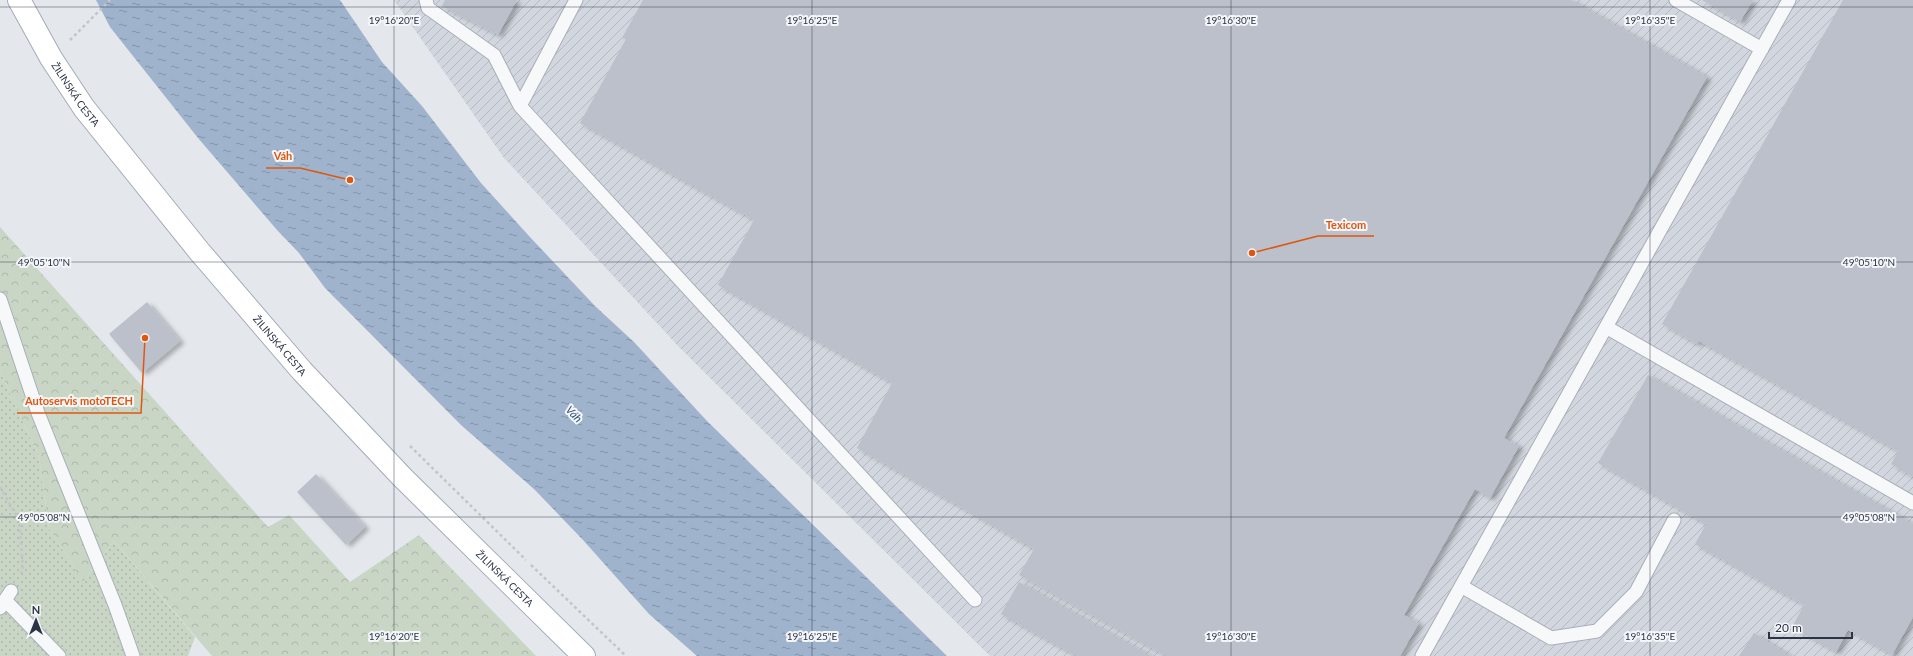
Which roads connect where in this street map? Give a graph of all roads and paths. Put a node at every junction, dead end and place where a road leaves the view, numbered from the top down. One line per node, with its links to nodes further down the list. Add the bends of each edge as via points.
1 (19, 0): 8 (main road, ŽILINSKÁ CESTA)
2 (110, 0): 8 (path)
3 (426, 0): 9 (lane, via 428,8 494,55)
4 (576, 0): 9 (lane)
5 (1676, 0): 7 (lane)
6 (1789, 0): 7 (lane)
7 (1762, 49): 11 (lane)
8 (51, 58): 21 (main road, ŽILINSKÁ CESTA, via 84,108 118,151 199,251 302,371 402,478)
9 (520, 106): 18 (lane)
10 (0, 299): 20 (lane, via 38,413)
11 (1606, 327): 14 (lane); 16 (lane)
12 (406, 442): 22 (path)
13 (0, 487): 17 (path, via 19,520 23,569)
14 (1913, 502)
15 (1674, 520): 16 (lane, via 1636,592 1597,631 1551,638)
16 (1461, 586): 23 (lane)
17 (5, 600): 19 (lane)
18 (975, 600)
19 (59, 656)
20 (133, 656)
21 (584, 656)
22 (626, 656)
23 (1422, 656)

